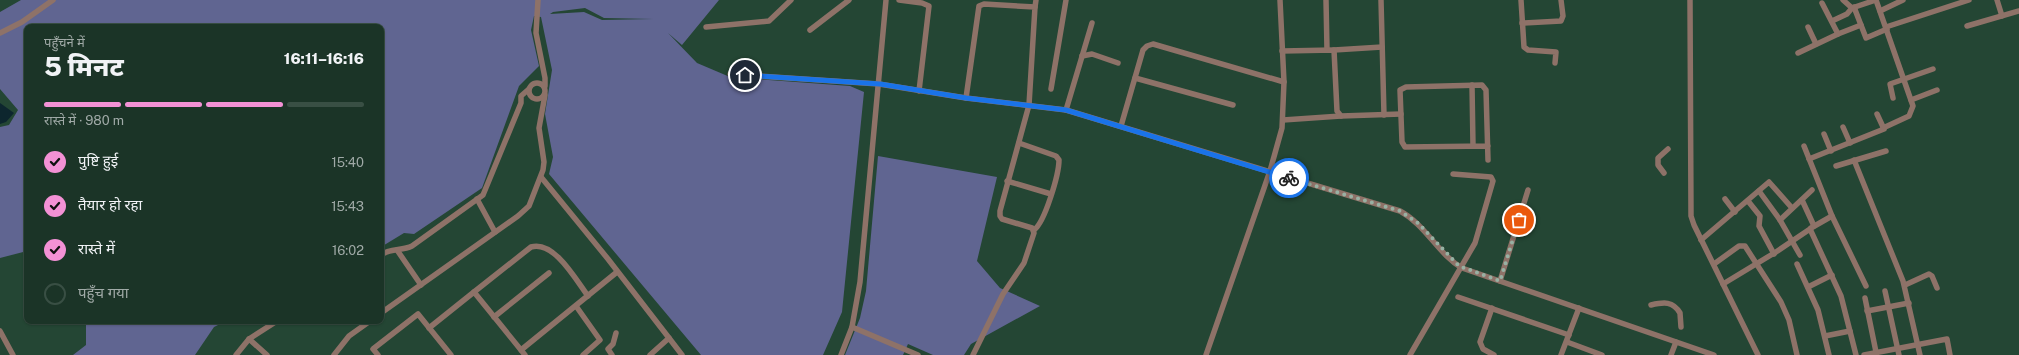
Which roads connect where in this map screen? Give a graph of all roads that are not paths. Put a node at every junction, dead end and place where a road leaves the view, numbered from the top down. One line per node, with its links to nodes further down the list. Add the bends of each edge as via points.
1 (53, 0): 36 (street, via 22,22)
2 (538, 0): 47 (street, via 536,33)
3 (791, 0): 32 (street, via 769,21)
4 (849, 0): 35 (street)
5 (886, 0): 53 (street)
6 (899, 0): 20 (street)
7 (1036, 0): 22 (street)
8 (1066, 0): 57 (street)
9 (1280, 0): 41 (street)
10 (1326, 0): 40 (street)
11 (1381, 0): 39 (street)
12 (1521, 0): 29 (street)
13 (1561, 0): 29 (street, via 1561,21)
14 (1690, 0): 111 (street, via 1690,206 1694,225)
15 (1843, 0): 23 (street)
16 (1876, 0): 23 (street); 24 (street)
17 (1904, 0): 24 (street)
18 (1966, 0): 34 (street)
19 (1997, 0): 26 (street)
20 (909, 1): 59 (street, via 929,6)
21 (1822, 3): 27 (street)
22 (1035, 7): 62 (street, via 984,4 979,6); 66 (street)
23 (1853, 8): 27 (street); 30 (street)
24 (1880, 11): 34 (street)
25 (2019, 11): 26 (street)
26 (2002, 16): 31 (street)
27 (1832, 21): 37 (street)
28 (1092, 23): 43 (street)
29 (1522, 23): 45 (street, via 1524,47 1528,50 1556,52)
30 (1861, 25): 34 (street, via 1866,38); 37 (street)
31 (1967, 26)
32 (706, 27)
33 (1808, 27): 38 (street)
34 (1887, 28): 50 (street)
35 (810, 30)
36 (0, 33)
37 (1838, 34): 38 (street)
38 (1816, 44): 42 (street)
39 (1382, 47): 40 (street); 70 (street)
40 (1331, 50): 41 (street); 73 (street, via 1337,111)
41 (1282, 51): 52 (street)
42 (1798, 53)
43 (1082, 56): 44 (street, via 1092,54); 69 (street)
44 (1118, 63)
45 (1555, 63)
46 (1933, 69): 50 (street)
47 (543, 72): 51 (street); 55 (street)
48 (730, 74): 53 (street)
49 (1135, 78): 52 (street, via 1143,50 1153,44); 67 (street); 75 (street)
50 (1904, 80): 63 (street, via 1890,84); 64 (street)
51 (535, 82): 55 (street); 56 (street)
52 (1284, 82): 74 (street)
53 (880, 84): 59 (street); 147 (street, via 860,282)
54 (1472, 85): 71 (street, via 1402,88); 81 (street); 82 (street, via 1482,85 1486,90)
55 (545, 86): 60 (street)
56 (529, 89): 61 (street); 65 (street, via 523,93)
57 (1051, 89)
58 (1937, 90): 64 (street)
59 (919, 91): 62 (street)
60 (545, 95): 61 (street); 68 (street)
61 (534, 98): 65 (street); 68 (street)
62 (966, 98): 66 (street)
63 (1893, 98)
64 (1911, 100): 77 (street, via 1913,109 1909,116)
65 (521, 102): 100 (street, via 487,189)
66 (1029, 105): 69 (street); 79 (street)
67 (1233, 105)
68 (542, 110): 94 (street, via 539,135 544,162)
69 (1066, 110): 75 (street)
70 (1384, 114): 71 (street); 73 (street)
71 (1401, 114): 81 (street, via 1402,142 1405,148)
72 (1878, 114): 77 (street)
73 (1341, 116): 74 (street)
74 (1283, 120): 91 (street)
75 (1121, 126): 91 (street)
76 (1843, 127): 80 (street)
77 (1883, 128): 80 (street)
78 (1824, 134): 85 (street)
79 (1019, 143): 95 (street); 99 (street, via 1056,156 1059,160)
80 (1850, 143): 85 (street)
81 (1473, 146): 82 (street)
82 (1488, 146): 88 (street)
83 (1804, 146): 87 (street)
84 (1668, 149): 92 (street, via 1658,158 1658,165)
85 (1831, 151): 87 (street)
86 (1886, 151): 89 (street)
87 (1809, 159): 106 (street)
88 (1488, 160)
89 (1854, 160): 90 (street); 127 (street)
90 (1836, 166)
91 (1270, 171): 120 (street, via 1400,211 1418,223); 179 (street)
92 (1664, 173)
93 (1453, 174): 120 (street, via 1491,177 1493,181 1478,235)
94 (541, 177): 110 (street, via 525,212); 121 (street)
95 (1007, 181): 99 (street); 109 (street, via 1000,216)
96 (1528, 190): 124 (street)
97 (1812, 190): 102 (street)
98 (1759, 191): 103 (street); 104 (street, via 1769,182); 107 (street)
99 (1051, 194): 109 (street, via 1040,225)
100 (477, 200): 110 (street); 113 (street, via 412,246)
101 (1724, 200): 105 (street)
102 (1802, 200): 104 (street); 108 (street)
103 (1748, 201): 105 (street); 115 (street, via 1760,216 1758,226)
104 (1792, 208): 107 (street)
105 (1735, 212): 111 (street)
106 (1832, 216): 108 (street); 128 (street)
107 (1780, 220): 112 (street)
108 (1812, 228): 112 (street); 123 (street)
109 (1034, 230): 178 (street, via 1024,263 1003,294)
110 (495, 232): 126 (street)
111 (1701, 240): 117 (street)
112 (1792, 241): 115 (street); 116 (street)
113 (397, 250): 114 (street); 126 (street)
114 (384, 252)
115 (1774, 254): 118 (street)
116 (1800, 255)
117 (1714, 264): 118 (street, via 1739,246 1744,246); 125 (street)
118 (1756, 264): 125 (street); 187 (street, via 1781,302)
119 (1797, 264): 129 (street)
120 (1462, 268): 124 (street); 180 (street)
121 (618, 272): 133 (street); 155 (street)
122 (549, 273): 144 (street)
123 (1832, 275): 129 (street); 150 (street, via 1841,296)
124 (1500, 281): 140 (street)
125 (1723, 284): 186 (street)
126 (421, 285): 142 (street)
127 (1905, 285): 130 (street, via 1929,274); 136 (street)
128 (1866, 286)
129 (1808, 287): 154 (street)
130 (1937, 288)
131 (1885, 290): 141 (street)
132 (474, 292): 133 (street, via 531,247 541,246 553,251); 144 (street); 149 (street)
133 (588, 296): 138 (street)
134 (1458, 297): 139 (street)
135 (1864, 298): 143 (street)
136 (1909, 304): 141 (street); 160 (street)
137 (1651, 305): 148 (street, via 1664,302 1673,305 1680,313)
138 (576, 306): 157 (street); 165 (street)
139 (1492, 308): 153 (street); 181 (street, via 1480,342 1483,349)
140 (1579, 308): 153 (street); 159 (street)
141 (1889, 308): 143 (street); 161 (street)
142 (384, 311)
143 (1867, 311): 163 (street)
144 (494, 316): 165 (street)
145 (273, 324): 156 (street)
146 (366, 324): 170 (street, via 349,336)
147 (852, 327): 166 (street); 177 (street)
148 (1680, 327)
149 (429, 328): 171 (street, via 418,314 373,349); 172 (street)
150 (1850, 331): 154 (street); 189 (street)
151 (0, 332): 167 (street)
152 (616, 333): 162 (street, via 613,344)
153 (1569, 335): 158 (street)
154 (1825, 336): 188 (street)
155 (669, 338): 175 (street); 176 (street)
156 (249, 339): 168 (street); 169 (street)
157 (600, 340): 162 (street); 173 (street)
158 (1567, 342): 182 (street); 183 (street)
159 (1676, 342): 184 (street); 185 (street)
160 (1918, 344): 161 (street); 192 (street); 193 (street, via 1947,339)
161 (1898, 348): 164 (street); 191 (street)
162 (608, 349): 174 (street)
163 (1876, 352): 164 (street); 190 (street)
164 (1890, 352)
165 (523, 353)
166 (914, 354)
167 (13, 355)
168 (236, 355)
169 (268, 355)
170 (334, 355)
171 (378, 355)
172 (451, 355)
173 (583, 355)
174 (612, 355)
175 (650, 355)
176 (682, 355)
177 (841, 355)
178 (973, 355)
179 (1206, 355)
180 (1410, 355)
181 (1494, 355)
182 (1561, 355)
183 (1601, 355)
184 (1671, 355)
185 (1714, 355)
186 (1758, 355)
187 (1797, 355)
188 (1829, 355)
189 (1856, 355)
190 (1864, 355)
191 (1899, 355)
192 (1920, 355)
193 (1950, 355)

